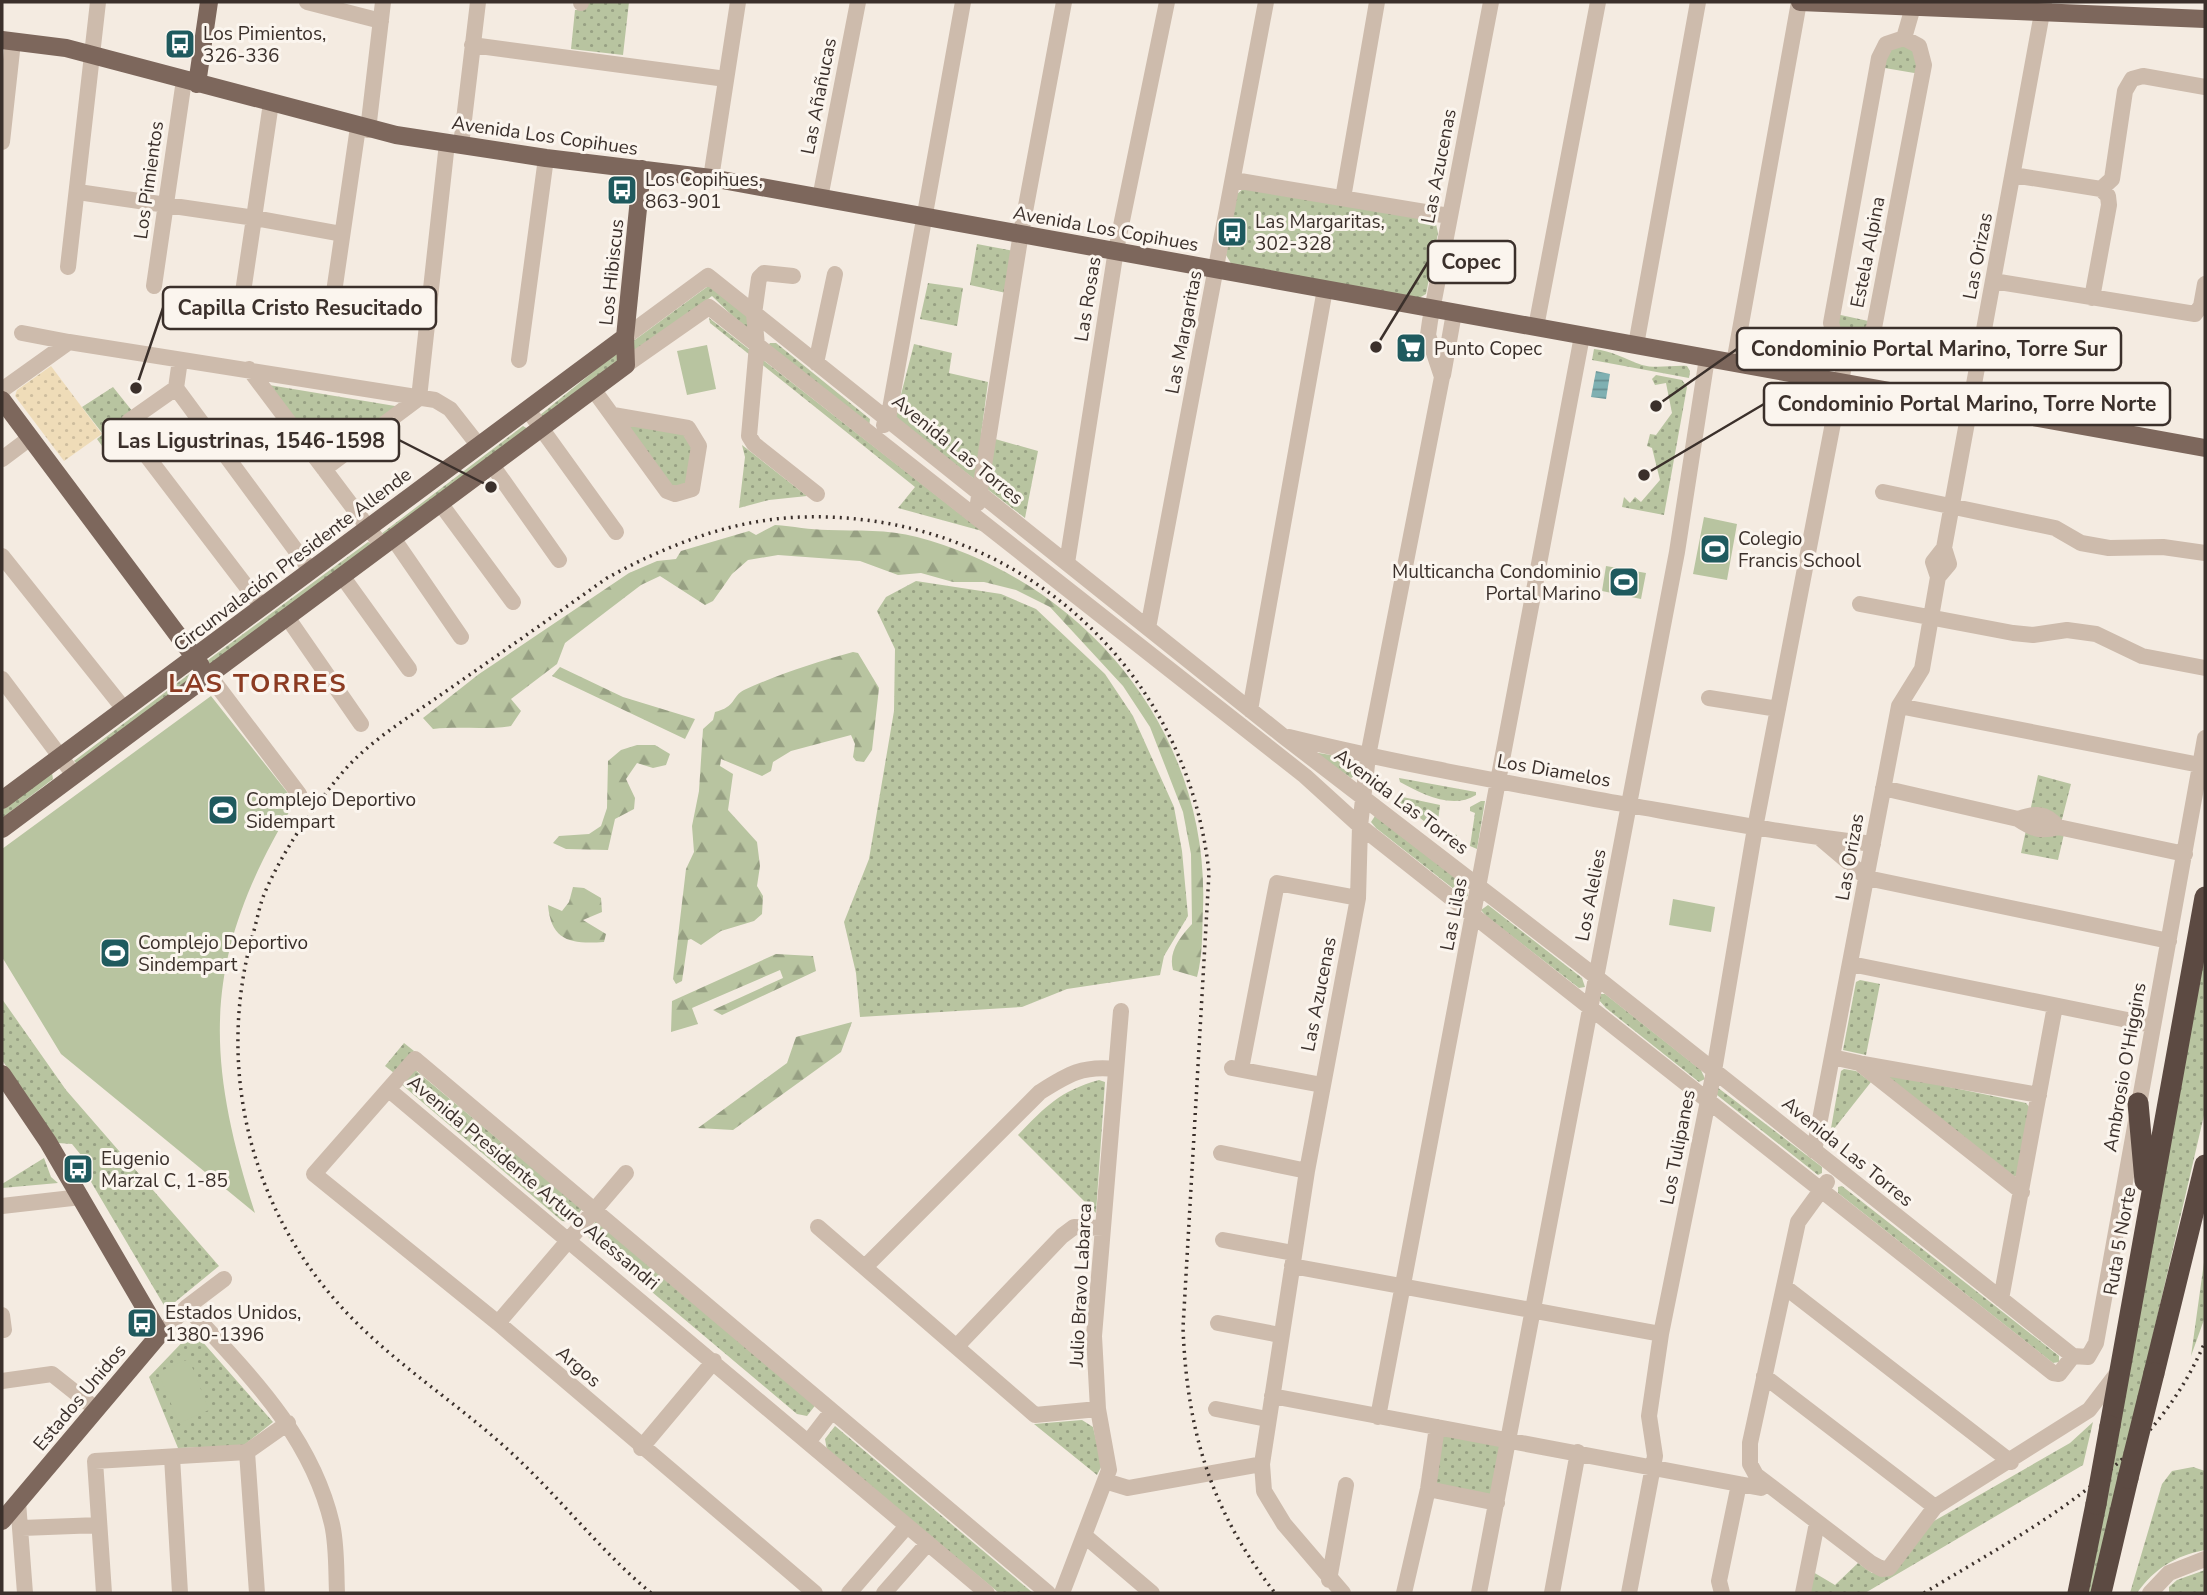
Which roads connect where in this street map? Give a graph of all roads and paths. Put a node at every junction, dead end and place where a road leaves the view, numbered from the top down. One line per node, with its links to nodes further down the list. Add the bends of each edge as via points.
1 (97, 2): 27 (street)
2 (209, 2): 29 (main road, Los Pimientos)
3 (307, 2): 23 (street)
4 (383, 2): 23 (street)
5 (478, 2): 26 (street)
6 (738, 2): 28 (street)
7 (858, 2): 42 (street, Las Añañucas)
8 (963, 2): 45 (street)
9 (1065, 2): 48 (street)
10 (1167, 2): 50 (street, Las Rosas)
11 (1266, 2): 39 (street, Las Margaritas)
12 (1377, 2): 43 (street)
13 (1491, 2): 46 (street, Las Azucenas)
14 (1598, 2): 66 (street)
15 (1698, 2): 72 (street)
16 (1806, 2): 17 (main road); 78 (street)
17 (1860, 3): 19 (main road)
18 (1952, 5): 19 (main road); 20 (main road)
19 (1913, 7): 24 (street)
20 (2044, 7): 21 (main road); 37 (street, Las Orizas)
21 (2138, 9): 22 (main road)
22 (2205, 19)
23 (381, 21): 32 (street)
24 (1904, 38): 73 (street, Estela Alpina, via 1886,44 1879,58 1831,323 1835,337); 73 (street, Estela Alpina, via 1919,46 1924,65 1874,328 1865,342)
25 (7, 41): 27 (main road, Avenida Los Copihues); 33 (street)
26 (472, 45): 28 (street); 34 (street)
27 (90, 55): 29 (main road, Avenida Los Copihues); 41 (street)
28 (726, 79): 38 (street)
29 (190, 82): 31 (main road, Avenida Los Copihues); 44 (street, Los Pimientos)
30 (2205, 87): 40 (street, via 2143,76 2132,79 2125,91 2112,179)
31 (271, 103): 32 (main road, Avenida Los Copihues); 47 (street)
32 (363, 128): 34 (main road, Avenida Los Copihues); 49 (street)
33 (2, 142)
34 (454, 144): 35 (main road, Avenida Los Copihues); 86 (street)
35 (545, 158): 36 (main road, Avenida Los Copihues); 76 (street)
36 (642, 169): 38 (main road, Avenida Los Copihues); 69 (main road, Los Hibiscus)
37 (2013, 175): 40 (street); 56 (street, Las Orizas)
38 (711, 178): 42 (main road, Avenida Los Copihues)
39 (1234, 180): 43 (street); 52 (street, Las Margaritas)
40 (2101, 190): 60 (street, via 2109,205)
41 (78, 192): 44 (street); 51 (street)
42 (820, 198): 45 (main road, Avenida Los Copihues)
43 (1343, 198): 46 (street)
44 (166, 205): 47 (street); 58 (street, Los Pimientos)
45 (922, 216): 48 (main road, Avenida Los Copihues); 91 (street)
46 (1449, 216): 62 (street, Las Azucenas)
47 (255, 218): 49 (street); 61 (street)
48 (1021, 233): 50 (main road, Avenida Los Copihues); 102 (street)
49 (342, 234): 63 (street)
50 (1116, 250): 52 (main road, Avenida Los Copihues); 112 (street, Las Rosas)
51 (68, 267)
52 (1216, 270): 59 (main road, Avenida Los Copihues); 120 (street, Las Margaritas)
53 (835, 274): 77 (street)
54 (708, 276): 65 (street, Avenida Las Torres); 69 (street, Circunvalación Presidente Allende)
55 (793, 276): 65 (street, via 764,273 759,278)
56 (1993, 281): 60 (street); 88 (street, Las Orizas)
57 (2205, 284): 60 (street, via 2195,314)
58 (154, 286)
59 (1325, 289): 62 (main road, Avenida Los Copihues); 131 (street)
60 (2092, 298)
61 (242, 299)
62 (1432, 309): 64 (main road, Avenida Los Copihues); 81 (street, Las Azucenas, via 1428,335)
63 (331, 313)
64 (1454, 313): 66 (main road, Avenida Los Copihues); 81 (street, Las Azucenas)
65 (754, 314): 71 (street); 77 (street, Avenida Las Torres)
66 (1536, 327): 68 (main road, Avenida Los Copihues)
67 (22, 333): 70 (street)
68 (1582, 336): 72 (main road, Avenida Los Copihues); 139 (street, Las Lilas)
69 (625, 337): 79 (main road, Los Hibiscus); 89 (main road, Circunvalación Presidente Allende)
70 (69, 342): 75 (street); 85 (street)
71 (757, 345): 79 (street, Avenida Las Torres, via 709,307); 94 (street, Avenida Las Torres); 101 (street, via 749,436)
72 (1636, 345): 74 (main road, Avenida Los Copihues)
73 (1848, 345): 82 (street, Los Tulipanes)
74 (1707, 358): 78 (main road, Avenida Los Copihues); 144 (street, Los Alelies)
75 (180, 360): 80 (street); 83 (street)
76 (519, 360)
77 (816, 363): 91 (street, Avenida Las Torres)
78 (1734, 363): 82 (main road, Avenida Los Copihues)
79 (626, 365): 84 (main road)
80 (249, 369): 86 (street); 99 (street)
81 (1442, 377): 136 (street, Las Azucenas)
82 (1840, 382): 88 (main road, Avenida Los Copihues); 130 (street, Los Tulipanes)
83 (176, 388): 113 (street); 117 (street, via 129,421 127,430)
84 (593, 389): 90 (street); 92 (main road)
85 (2, 390)
86 (419, 398): 95 (street, via 450,409); 99 (street)
87 (2, 400): 93 (main road)
88 (1970, 405): 96 (main road, Avenida Los Copihues); 104 (street, Las Orizas)
89 (528, 410): 92 (street); 95 (main road, Circunvalación Presidente Allende)
90 (613, 415): 90 (street, via 688,428 699,446 691,490 667,491)
91 (888, 420): 94 (street); 102 (street, Avenida Las Torres)
92 (541, 428): 98 (main road); 107 (street)
93 (30, 438): 97 (street); 122 (main road)
94 (874, 438): 105 (street, Avenida Las Torres)
95 (479, 446): 106 (main road, Circunvalación Presidente Allende)
96 (2205, 448)
97 (2, 459)
98 (492, 465): 103 (main road); 111 (street)
99 (324, 469): 106 (street)
100 (1883, 492): 104 (street)
101 (817, 494)
102 (980, 494): 105 (street); 112 (street, Avenida Las Torres)
103 (440, 503): 108 (main road); 115 (street)
104 (1951, 507): 109 (street, via 2054,528 2081,543); 119 (street, Las Orizas, via 1944,548 1949,564 1938,577)
105 (974, 518): 145 (street, Avenida Las Torres, via 1305,776)
106 (370, 527): 108 (street); 113 (main road, Circunvalación Presidente Allende)
107 (616, 532)
108 (387, 542): 114 (main road); 121 (street)
109 (2205, 553)
110 (2, 555): 129 (street)
111 (559, 560)
112 (1067, 563): 120 (street, Avenida Las Torres)
113 (311, 571): 117 (main road, Circunvalación Presidente Allende)
114 (342, 576): 118 (main road); 124 (street)
115 (513, 603)
116 (1860, 604): 119 (street)
117 (262, 607): 122 (main road, Circunvalación Presidente Allende)
118 (287, 617): 125 (main road); 132 (street)
119 (1931, 618): 123 (street, via 2033,635 2067,630 2096,634 2141,656); 128 (street, Las Orizas, via 1922,669)
120 (1148, 628): 131 (street, Avenida Las Torres)
121 (461, 637)
122 (194, 657): 125 (main road); 129 (main road, Circunvalación Presidente Allende)
123 (2205, 668)
124 (409, 670)
125 (208, 675): 138 (main road); 141 (street)
126 (2, 679): 135 (street)
127 (1709, 698): 130 (street)
128 (1899, 706): 137 (street); 140 (street, Las Orizas)
129 (124, 709): 135 (main road, Circunvalación Presidente Allende)
130 (1778, 709): 146 (street, Los Tulipanes)
131 (1250, 710): 133 (street, Avenida Las Torres)
132 (361, 724)
133 (1283, 736): 136 (street, Los Diamelos); 142 (street, Avenida Las Torres)
134 (2205, 738): 137 (street, Ambrosio O'Higgins)
135 (61, 756): 138 (street); 143 (main road, Circunvalación Presidente Allende)
136 (1368, 756): 139 (street, Los Diamelos); 142 (street, Las Azucenas)
137 (2200, 765): 150 (street, Ambrosio O'Higgins)
138 (74, 775): 147 (main road)
139 (1498, 782): 144 (street, Los Diamelos); 152 (street, Las Lilas)
140 (1883, 788): 149 (street, Las Orizas); 150 (street, via 2018,819 2034,813 2049,816 2058,827)
141 (299, 794)
142 (1362, 798): 145 (street, Las Azucenas); 152 (street, Avenida Las Torres)
143 (2, 800)
144 (1628, 805): 146 (street, Los Diamelos); 158 (street, Los Alelies)
145 (1360, 825): 154 (street, Las Azucenas); 155 (street, Avenida Las Torres)
146 (1755, 828): 148 (street, Los Diamelos); 166 (street, Los Tulipanes)
147 (2, 829)
148 (1820, 838): 149 (street, Los Diamelos); 151 (street)
149 (1873, 844): 151 (street, Las Orizas)
150 (2185, 854): 156 (street, Ambrosio O'Higgins)
151 (1867, 878): 156 (street); 157 (street, Las Orizas)
152 (1480, 887): 155 (street, Las Lilas); 158 (street, Avenida Las Torres)
153 (2205, 897): 183 (highway, Ruta 5 Norte)
154 (1358, 898): 168 (street, Las Azucenas); 168 (street, via 1277,883 1236,1068)
155 (1474, 916): 159 (street, Avenida Las Torres); 192 (street, Las Lilas)
156 (2169, 941): 162 (street, Ambrosio O'Higgins)
157 (1850, 964): 160 (street); 163 (street, Las Orizas)
158 (1595, 976): 159 (street, Los Alelies); 166 (street, Avenida Las Torres)
159 (1591, 1006): 171 (street, Avenida Las Torres); 196 (street, Los Alelies)
160 (2055, 1006): 162 (street); 170 (street)
161 (1121, 1011): 165 (street, Julio Bravo Labarca)
162 (2152, 1025): 172 (street, Ambrosio O'Higgins)
163 (1832, 1057): 164 (street); 173 (street, Las Orizas)
164 (1859, 1063): 170 (street); 180 (street)
165 (1116, 1069): 186 (street, Julio Bravo Labarca); 190 (street, via 1094,1066 1040,1092)
166 (1714, 1071): 171 (street, Los Tulipanes); 173 (street, Avenida Las Torres)
167 (2, 1074): 181 (main road)
168 (1322, 1085): 177 (street, Las Azucenas)
169 (389, 1090): 184 (street, Avenida Presidente Arturo Alessandri, via 415,1059); 187 (street, Avenida Presidente Arturo Alessandri); 198 (street, Argos, via 314,1174)
170 (2039, 1095): 180 (street)
171 (1709, 1098): 179 (street, Avenida Las Torres); 200 (street, Los Tulipanes)
172 (2138, 1103): 183 (highway); 203 (street, Ambrosio O'Higgins, via 2094,1349 2088,1357)
173 (1814, 1151): 176 (street, Avenida Las Torres)
174 (1222, 1153): 177 (street)
175 (2205, 1165): 268 (highway, bridge)
176 (1836, 1169): 179 (street); 194 (street, Avenida Las Torres)
177 (1307, 1171): 189 (street, Las Azucenas)
178 (626, 1173): 184 (street)
179 (1822, 1188): 193 (street, via 1798,1222); 206 (street, Avenida Las Torres)
180 (2022, 1192): 194 (street)
181 (80, 1197): 182 (street); 199 (main road)
182 (2, 1206)
183 (2148, 1207): 205 (highway, Ruta 5 Norte)
184 (594, 1210): 187 (street); 214 (street, Avenida Presidente Arturo Alessandri)
185 (818, 1227): 190 (street)
186 (1103, 1228): 202 (street, via 1074,1227 1062,1236); 211 (street, Julio Bravo Labarca, via 1094,1336)
187 (569, 1239): 198 (street); 204 (street, Avenida Presidente Arturo Alessandri)
188 (1223, 1240): 189 (street)
189 (1293, 1259): 192 (street); 201 (street, Las Azucenas)
190 (865, 1268): 202 (street)
191 (224, 1279): 195 (street, Estados Unidos)
192 (1403, 1286): 196 (street); 215 (street, Las Lilas)
193 (1785, 1287): 207 (street); 226 (street)
194 (2001, 1299): 203 (street, Avenida Las Torres)
195 (187, 1307): 199 (street, Estados Unidos); 218 (street)
196 (1531, 1310): 200 (street); 220 (street, Los Alelies)
197 (1218, 1322): 201 (street)
198 (498, 1323): 222 (street, Argos)
199 (160, 1334): 210 (main road, Estados Unidos)
200 (1661, 1334): 228 (street, Los Tulipanes, via 1649,1416)
201 (1280, 1335): 209 (street, Las Azucenas)
202 (957, 1346): 211 (street, via 1035,1415)
203 (2073, 1356): 206 (street, Ambrosio O'Higgins, via 2059,1374)
204 (714, 1361): 221 (street, Avenida Presidente Arturo Alessandri); 222 (street)
205 (2121, 1367): 213 (street); 217 (highway, Ruta 5 Norte)
206 (2053, 1373)
207 (1764, 1376): 231 (street, via 1750,1464); 236 (street)
208 (2, 1381): 210 (street, via 52,1374)
209 (1272, 1395): 215 (street); 216 (street, Las Azucenas)
210 (96, 1409): 234 (main road, Estados Unidos)
211 (1098, 1409): 229 (street, Julio Bravo Labarca, via 1109,1456)
212 (1216, 1409): 216 (street)
213 (2089, 1410): 217 (street, via 2100,1410); 226 (street)
214 (832, 1411): 221 (street); 256 (street, Avenida Presidente Arturo Alessandri)
215 (1378, 1417): 219 (street)
216 (1267, 1419): 227 (street, Las Azucenas)
217 (2111, 1421): 244 (highway, Ruta 5 Norte, bridge)
218 (288, 1423): 223 (street); 251 (street, via 327,1506)
219 (1437, 1427): 220 (street); 233 (street)
220 (1508, 1439): 224 (street); 235 (street, Los Alelies)
221 (809, 1441): 240 (street, Avenida Presidente Arturo Alessandri)
222 (641, 1448): 252 (street, Argos)
223 (247, 1452): 225 (street); 250 (street)
224 (1578, 1452): 228 (street); 262 (street)
225 (172, 1457): 239 (street, via 95,1461); 249 (street)
226 (2011, 1462): 236 (street)
227 (1262, 1464): 229 (street, via 1128,1488); 246 (street, Las Azucenas, via 1264,1491)
228 (1653, 1467): 230 (street); 263 (street, Los Tulipanes)
229 (1105, 1481): 242 (street, Julio Bravo Labarca)
230 (1739, 1484): 231 (street, via 1761,1488); 264 (street, via 1719,1581)
231 (1766, 1484): 238 (street)
232 (1346, 1485): 246 (street)
233 (1428, 1489): 235 (street); 260 (street)
234 (18, 1502): 237 (main road, Estados Unidos); 241 (street)
235 (1497, 1503): 261 (street, Los Alelies)
236 (1935, 1507): 238 (street, via 1889,1568 1882,1569)
237 (2, 1521)
238 (1817, 1523): 265 (street)
239 (99, 1525): 241 (street); 248 (street)
240 (907, 1526): 243 (street, Avenida Presidente Arturo Alessandri); 253 (street)
241 (22, 1528): 247 (street)
242 (1085, 1536): 257 (street, Julio Bravo Labarca); 258 (street)
243 (928, 1543): 254 (street); 255 (street, Avenida Presidente Arturo Alessandri)
244 (2085, 1556): 266 (highway); 267 (highway, Ruta 5 Norte)
245 (2205, 1559): 269 (street, via 2169,1573)
246 (1329, 1580): 259 (street, Las Azucenas)
247 (25, 1593)
248 (104, 1593)
249 (180, 1593)
250 (257, 1593)
251 (338, 1593)
252 (815, 1593)
253 (849, 1593)
254 (884, 1593)
255 (987, 1593)
256 (1048, 1593)
257 (1062, 1593)
258 (1152, 1593)
259 (1343, 1593)
260 (1404, 1593)
261 (1479, 1593)
262 (1552, 1593)
263 (1629, 1593)
264 (1722, 1593)
265 (1803, 1593)
266 (2071, 1593)
267 (2078, 1593)
268 (2101, 1593)
269 (2150, 1593)

